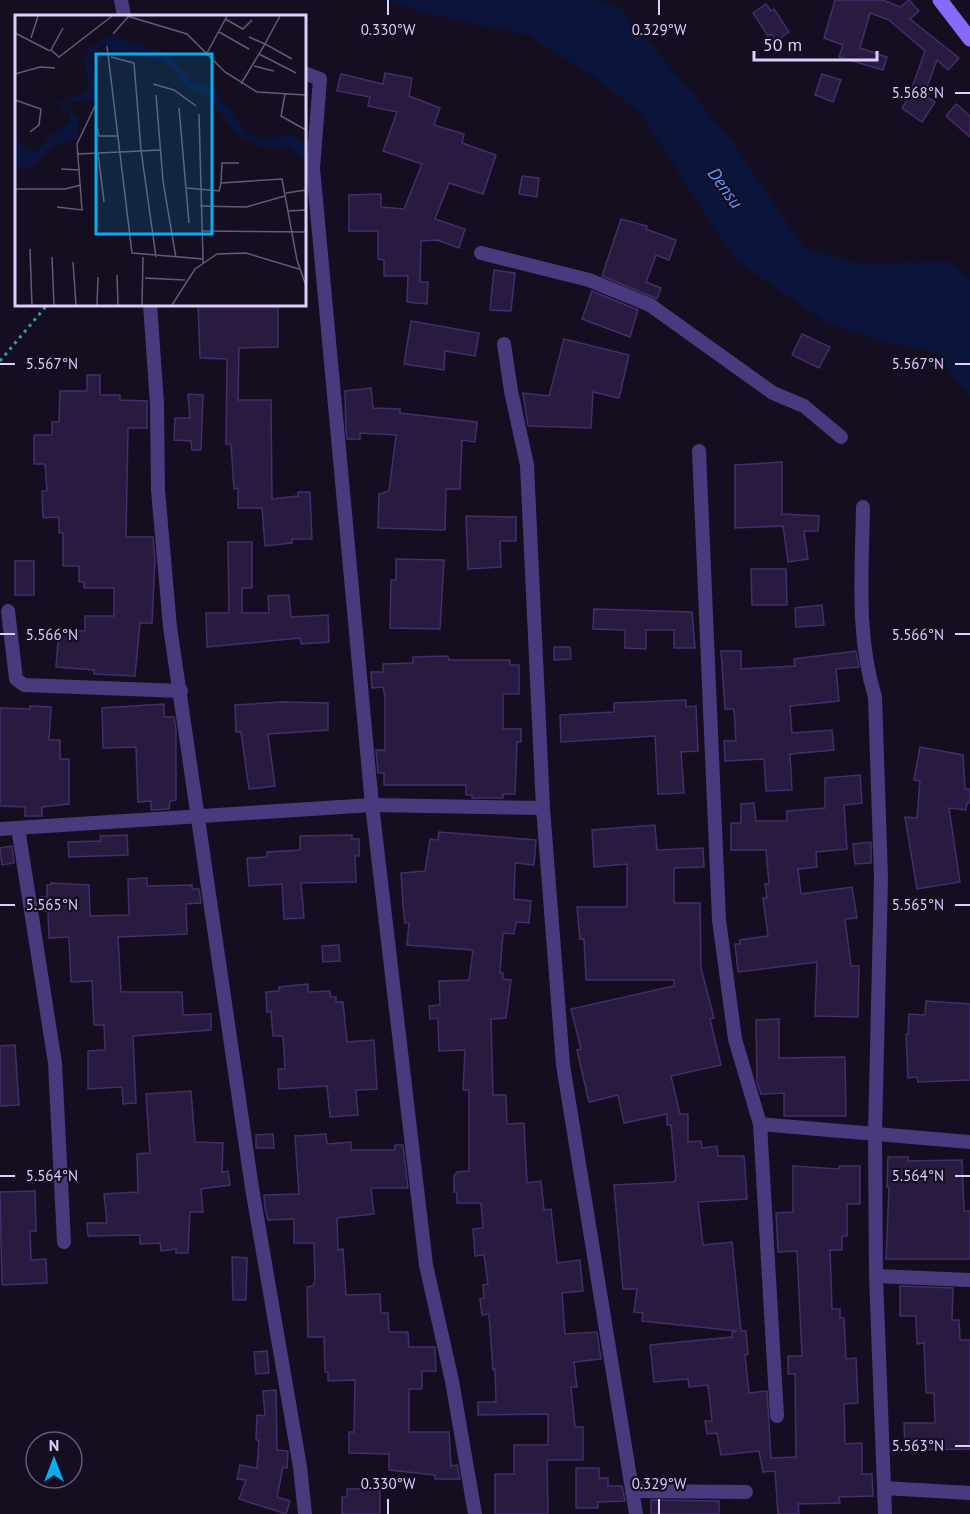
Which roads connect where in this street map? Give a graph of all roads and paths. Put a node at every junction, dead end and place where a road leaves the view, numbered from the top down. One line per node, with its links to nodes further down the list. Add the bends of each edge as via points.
1 (121, 0): 3 (street)
2 (940, 0): 4 (street)
3 (124, 15)
4 (970, 39)
5 (306, 75): 16 (street, via 320,79 313,168)
6 (481, 253): 11 (street, via 588,280 650,305 773,393 804,406)
7 (46, 306): 10 (path)
8 (150, 306): 15 (street, via 158,490 170,627)
9 (504, 344): 17 (street, via 527,465)
10 (0, 361)
11 (841, 437)
12 (699, 451): 21 (street, via 719,920 737,1049)
13 (863, 507): 22 (street, via 860,617 874,697 881,878)
14 (8, 611): 15 (street, via 16,679 24,685)
15 (181, 692): 18 (street)
16 (372, 805): 17 (street); 18 (street); 33 (street, via 426,1265 452,1381)
17 (543, 808): 29 (street, via 563,1065)
18 (198, 816): 19 (street); 32 (street)
19 (18, 828): 20 (street); 24 (street, via 55,1063)
20 (0, 830)
21 (760, 1124): 22 (street); 27 (street)
22 (875, 1134): 23 (street); 25 (street)
23 (970, 1142)
24 (64, 1242)
25 (876, 1276): 26 (street); 28 (street)
26 (970, 1280)
27 (777, 1416)
28 (884, 1488): 31 (street); 35 (street)
29 (632, 1491): 30 (street); 34 (street)
30 (746, 1492)
31 (970, 1493)
32 (305, 1514)
33 (475, 1514)
34 (636, 1514)
35 (885, 1514)

